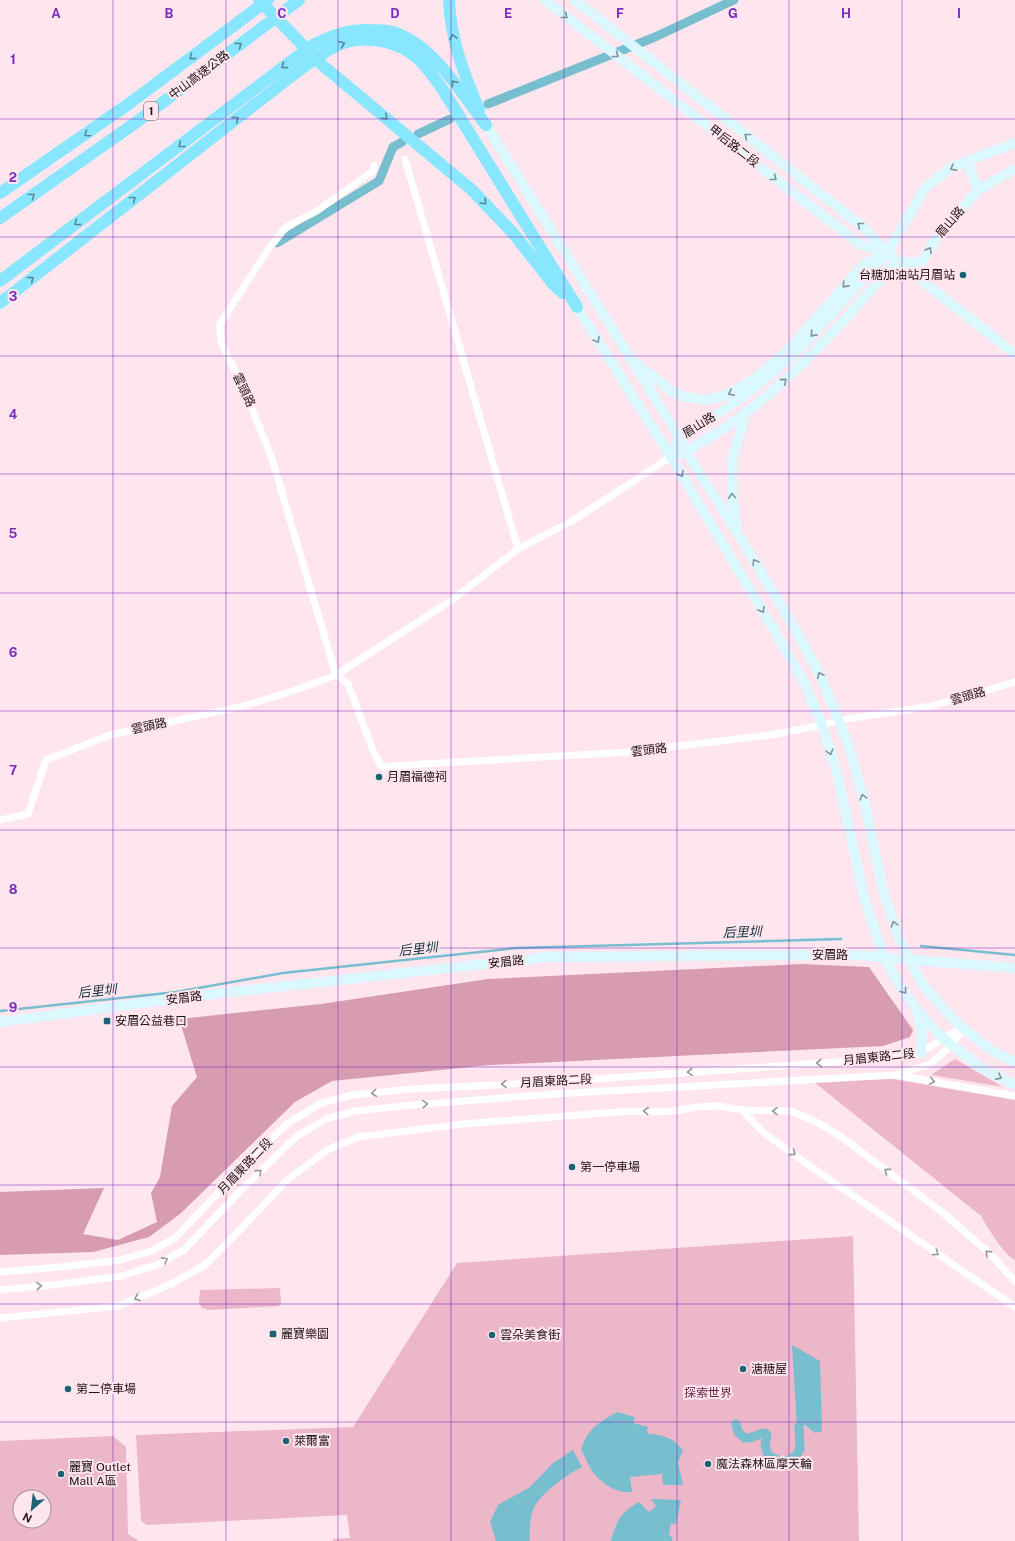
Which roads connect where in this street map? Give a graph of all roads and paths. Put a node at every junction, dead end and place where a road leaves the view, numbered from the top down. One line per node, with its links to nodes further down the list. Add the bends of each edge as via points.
1 (259, 0): 20 (highway, one-way to 20, via 308,52 472,190 513,232 554,285)
2 (268, 0): 14 (highway, 中山高速公路 / 1, one-way to 14, via 130,103)
3 (299, 0): 15 (highway, 中山高速公路 / 1, one-way to 3, via 138,122)
4 (449, 0): 7 (highway, one-way to 4, via 461,64 450,21)
5 (545, 0): 16 (street, 甲后路二段, one-way to 16, via 860,245)
6 (575, 0): 16 (street, 甲后路二段, one-way to 6, via 864,228)
7 (486, 126): 18 (highway, one-way to 18, via 438,63 417,44 398,34 380,30 354,30 342,33 318,42 294,59); 22 (street)
8 (1015, 143): 10 (street, 眉山路)
9 (405, 159): 28 (street)
10 (967, 161): 13 (street); 16 (street, 眉山路, one-way to 16, via 952,167 926,187)
11 (374, 165): 29 (street, 雲頭路, via 373,171 317,211 286,227 267,251 220,324 221,343 244,388 272,459)
12 (1015, 169): 13 (street, 眉山路)
13 (978, 190): 17 (street, 眉山路, one-way to 13, via 918,263 924,259 935,240)
14 (0, 193)
15 (0, 218)
16 (886, 253): 17 (street, 甲后路二段); 22 (street, one-way to 22, via 864,264 784,353 757,377 729,394 708,400 684,397 670,390); 24 (street, 眉山路, one-way to 24, via 796,353 748,393)
17 (897, 261): 21 (street, 甲后路二段); 23 (street, 眉山路, one-way to 17, via 789,377 832,335)
18 (0, 281)
19 (0, 303): 20 (highway, one-way to 20, via 298,71 343,43 370,39 401,48 415,56 427,68)
20 (577, 307): 26 (street, one-way to 26)
21 (1015, 354)
22 (631, 359): 24 (street)
23 (746, 412): 25 (street, 眉山路); 27 (street, one-way to 23, via 732,495 732,460)
24 (679, 437): 25 (street); 26 (street, 眉山路)
25 (686, 452): 26 (street, 眉山路); 27 (street)
26 (671, 456): 28 (street, 雲頭路, via 572,521); 32 (street, one-way to 32, via 789,655 804,682)
27 (738, 535): 31 (street, one-way to 27, via 820,675 794,627)
28 (518, 549): 29 (street, 雲頭路, via 452,600)
29 (336, 675): 32 (street, 雲頭路, via 348,684 382,768 629,752 771,735); 33 (street, 雲頭路, via 243,706 110,735 46,760 28,814)
30 (1015, 682): 31 (street, 雲頭路, via 931,706)
31 (840, 720): 32 (street, 雲頭路); 35 (street, one-way to 31, via 883,890 865,804)
32 (822, 726): 34 (street, one-way to 34, via 837,772 865,901)
33 (0, 820)
34 (884, 958): 35 (street, 安眉路); 37 (street, one-way to 37, via 896,981); 38 (street, 安眉路, via 855,955 549,957 165,1000)
35 (909, 960): 36 (street, 安眉路); 39 (street, via 921,982)
36 (1015, 968)
37 (917, 1010): 40 (street); 42 (street, via 922,1033)
38 (0, 1022)
39 (963, 1028): 40 (street, 月眉東路二段); 41 (street, 月眉東路二段); 43 (street, via 991,1050)
40 (943, 1038): 41 (street); 42 (street, 月眉東路二段)
41 (952, 1045): 44 (street, 月眉東路二段, via 930,1064); 45 (street, one-way to 45, via 980,1067)
42 (921, 1052): 48 (street, 月眉東路二段, one-way to 48, via 885,1058 353,1095 321,1103 287,1124 175,1238 152,1251 120,1260)
43 (1015, 1062)
44 (894, 1075): 46 (street, one-way to 46); 50 (street, 月眉東路二段, one-way to 44, via 122,1276 159,1264 184,1250 297,1136 328,1118 356,1111 554,1094)
45 (1015, 1085)
46 (1015, 1096)
47 (742, 1110): 49 (street, one-way to 47, via 988,1252 942,1212 840,1136 791,1111); 51 (street, one-way to 51, via 764,1133); 52 (street, one-way to 52, via 719,1106 660,1112 630,1111 463,1124 358,1137 329,1149 287,1180 205,1266 118,1306)
48 (0, 1272)
49 (1015, 1281)
50 (0, 1290)
51 (1015, 1307)
52 (0, 1318)

